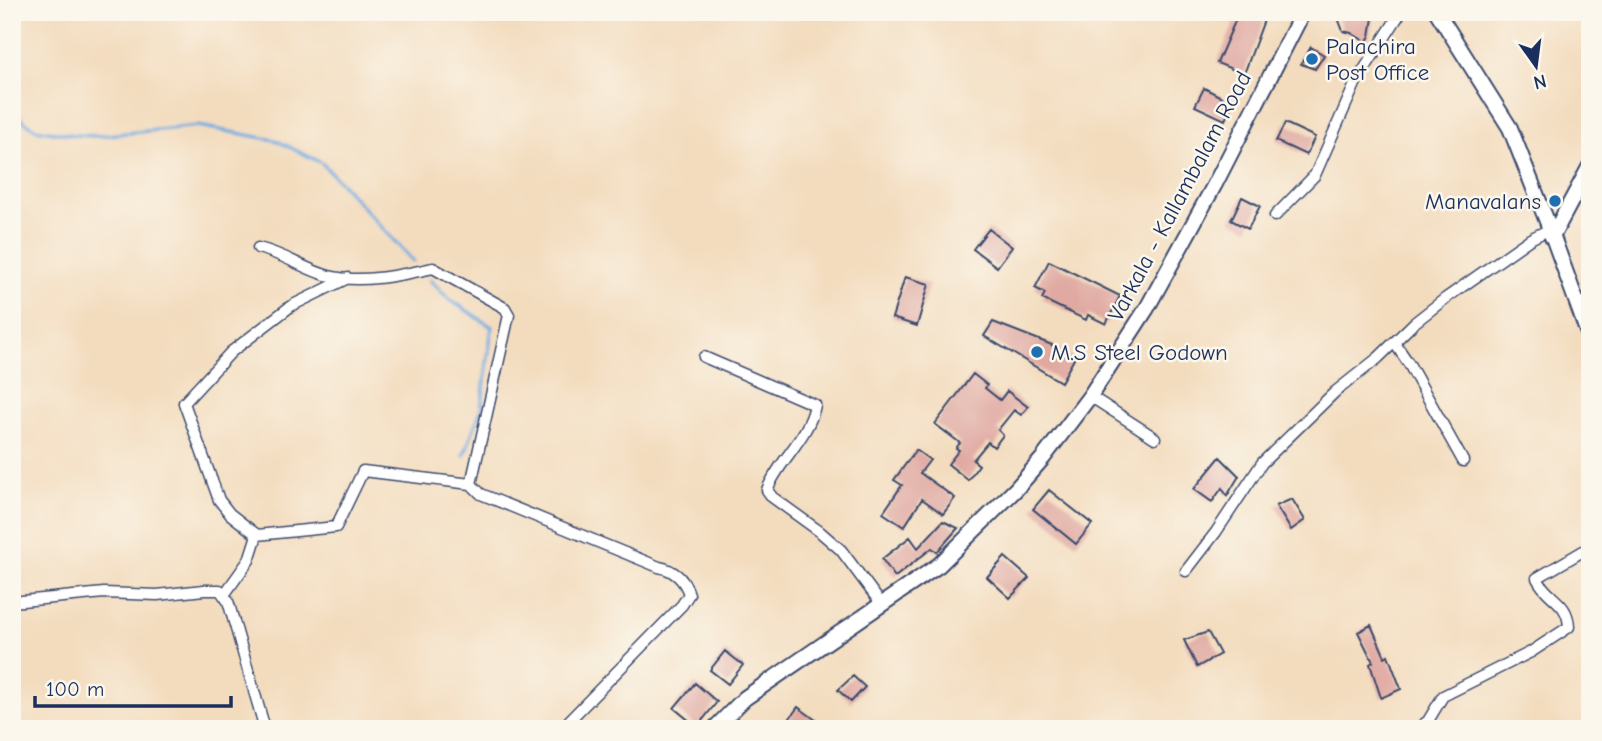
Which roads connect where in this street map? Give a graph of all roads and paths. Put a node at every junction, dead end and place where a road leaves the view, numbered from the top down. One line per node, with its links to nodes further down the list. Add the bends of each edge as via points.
1 (1303, 12): 12 (main road, Varkala - Kallambalam Road, via 1147,308)
2 (1401, 12): 5 (street, via 1356,82 1315,175)
3 (1437, 12): 6 (main road, via 1510,128)
4 (1590, 166): 6 (main road)
5 (1275, 216)
6 (1551, 233): 9 (main road); 10 (street, via 1530,239 1446,298)
7 (258, 248): 8 (street, via 329,276)
8 (349, 277): 15 (street, via 404,275 433,268 509,314); 16 (street, via 291,306 231,352 184,403 219,500)
9 (1590, 339)
10 (1394, 342): 14 (street); 18 (street, via 1335,391 1262,463)
11 (704, 357): 21 (street, via 815,405 812,421 774,472 767,490 841,550)
12 (1090, 396): 13 (street); 21 (main road, Varkala - Kallambalam Road, via 1016,489 939,565)
13 (1155, 438)
14 (1463, 461)
15 (471, 484): 16 (street, via 363,471 336,527); 24 (street, via 481,494 671,570 686,584 689,594 682,606)
16 (257, 535): 19 (street, via 249,560)
17 (1590, 548): 22 (street, via 1537,578 1569,615 1569,627 1531,652 1443,696)
18 (1186, 570)
19 (224, 595): 20 (street, via 220,590 104,593); 23 (street)
20 (12, 602)
21 (882, 605): 25 (main road, Varkala - Kallambalam Road, via 745,698)
22 (1433, 713): 26 (street); 27 (street)
23 (265, 729)
24 (561, 729)
25 (714, 729)
26 (1417, 729)
27 (1436, 729)

